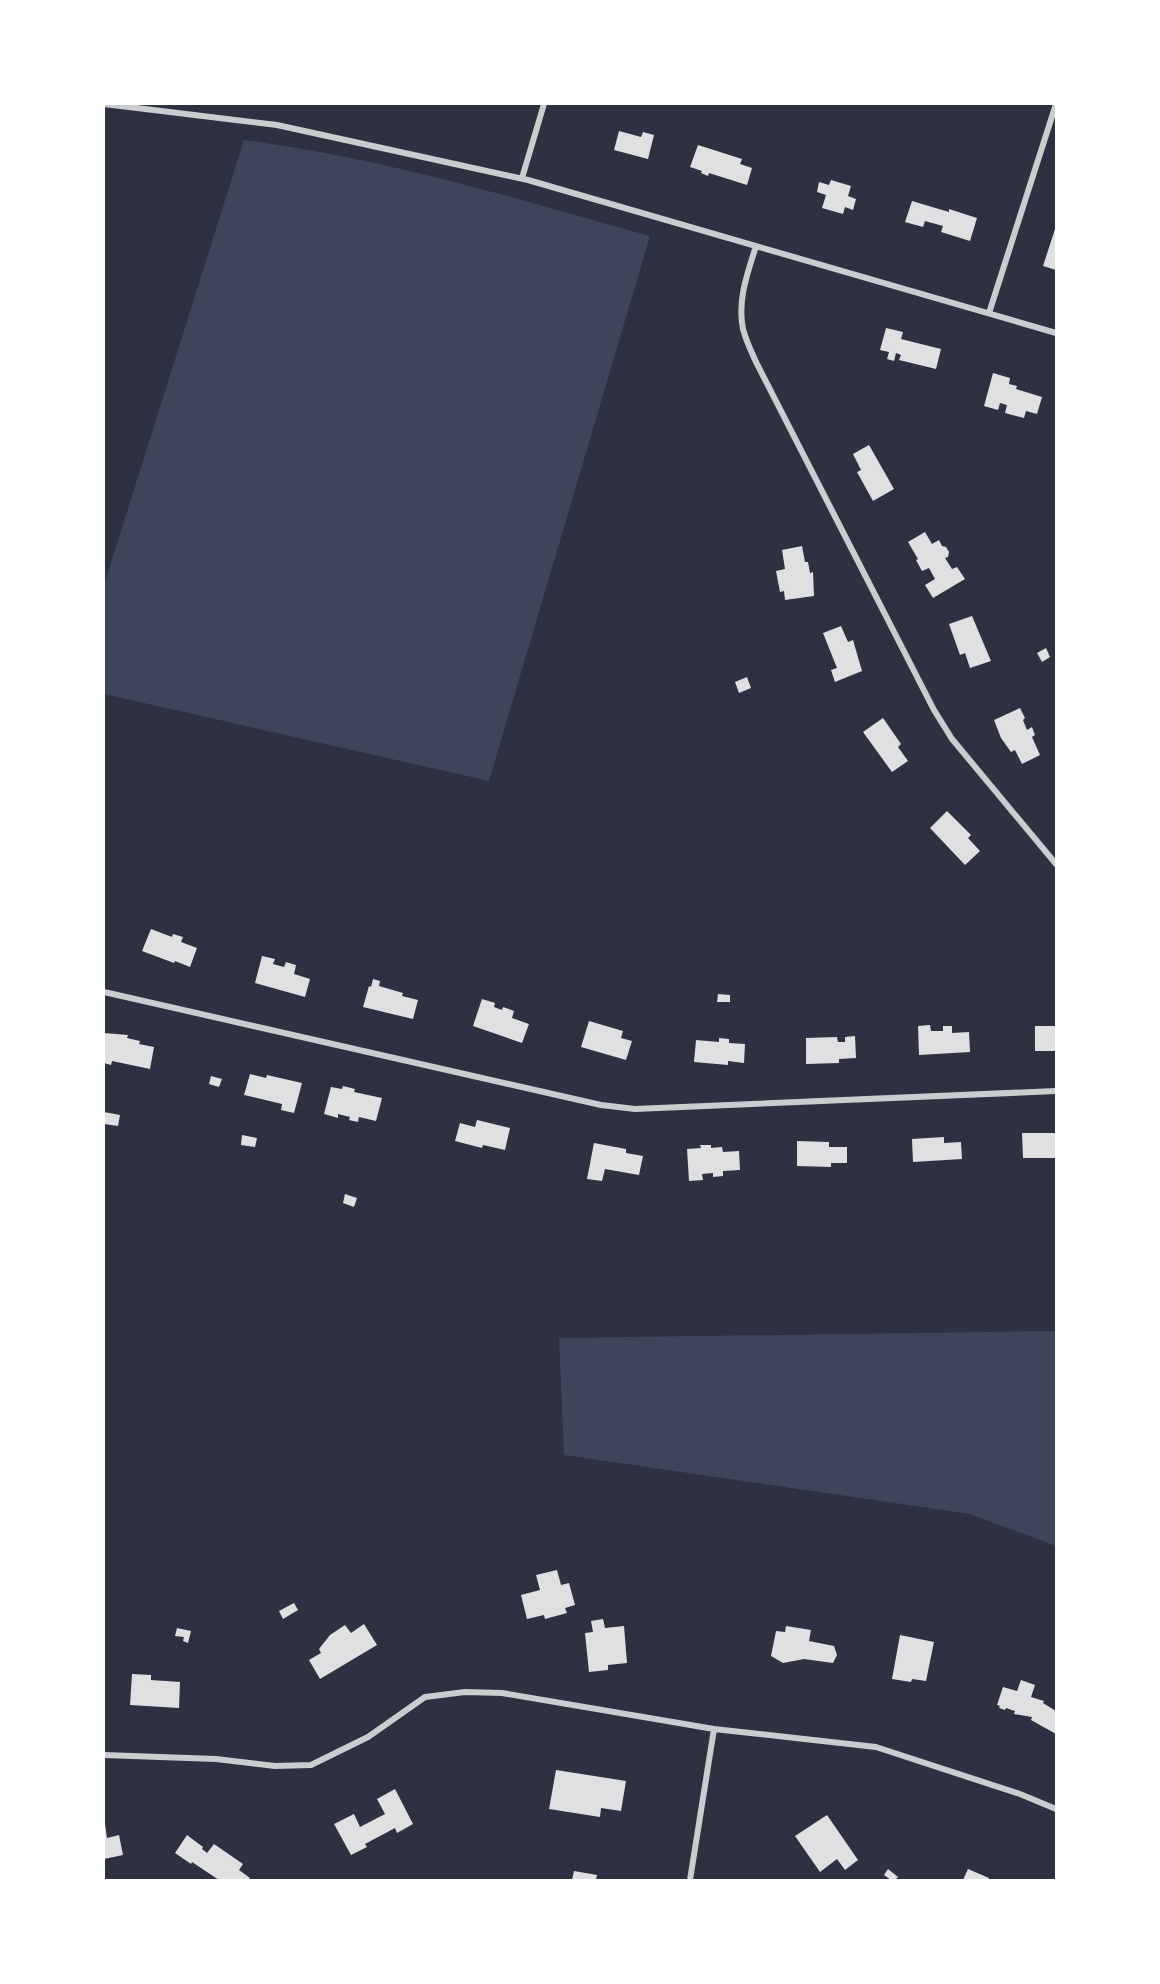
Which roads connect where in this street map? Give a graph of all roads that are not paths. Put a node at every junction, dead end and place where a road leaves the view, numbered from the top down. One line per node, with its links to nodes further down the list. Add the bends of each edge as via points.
1 (104, 104): 4 (street, via 277,125)
2 (544, 104): 4 (street)
3 (1056, 104): 6 (street)
4 (522, 178): 5 (street)
5 (756, 246): 6 (street); 8 (street, via 741,306 743,329 757,364 940,720)
6 (989, 313): 7 (street)
7 (1056, 333)
8 (1056, 864)
9 (104, 992): 10 (street, via 601,1105 634,1109)
10 (1056, 1091)
11 (714, 1730): 12 (street, via 502,1693 465,1692 425,1697 368,1737 311,1765); 13 (street, via 876,1747); 14 (street)
12 (104, 1755)
13 (1056, 1809)
14 (690, 1881)

